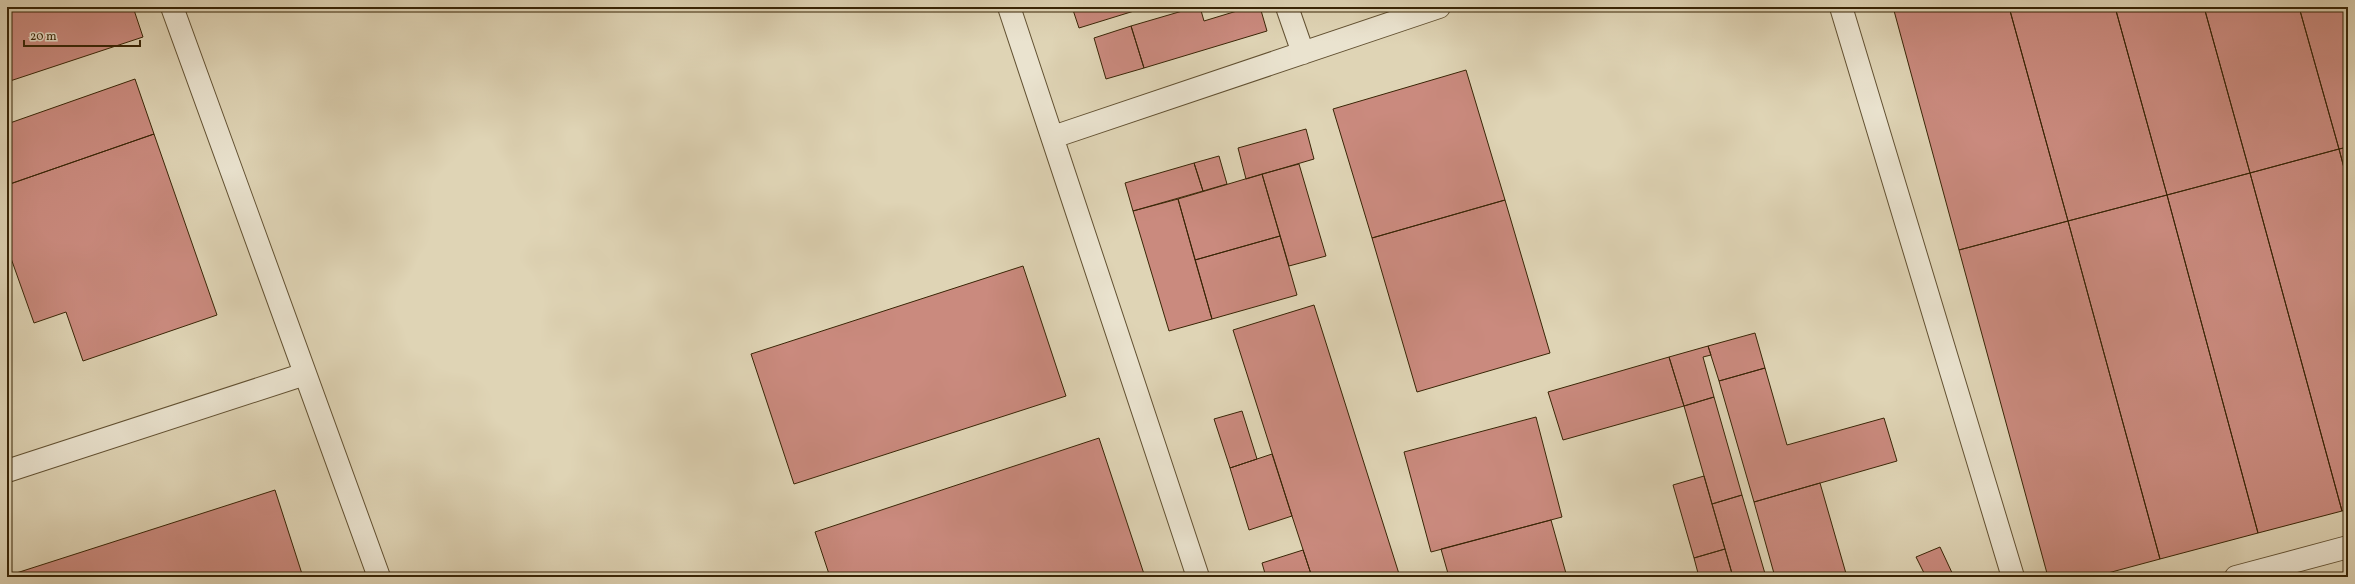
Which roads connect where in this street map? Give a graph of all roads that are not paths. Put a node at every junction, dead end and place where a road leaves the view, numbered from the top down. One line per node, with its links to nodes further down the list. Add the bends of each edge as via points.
1 (172, 7): 8 (street)
2 (1009, 7): 7 (street)
3 (1287, 7): 6 (street)
4 (1439, 7): 6 (street)
5 (1841, 7): 13 (street)
6 (1303, 53): 7 (street)
7 (1053, 138): 12 (street)
8 (305, 374): 9 (street); 11 (street)
9 (7, 471)
10 (2348, 547): 14 (street)
11 (379, 577)
12 (1198, 577)
13 (2013, 577)
14 (2236, 577)

